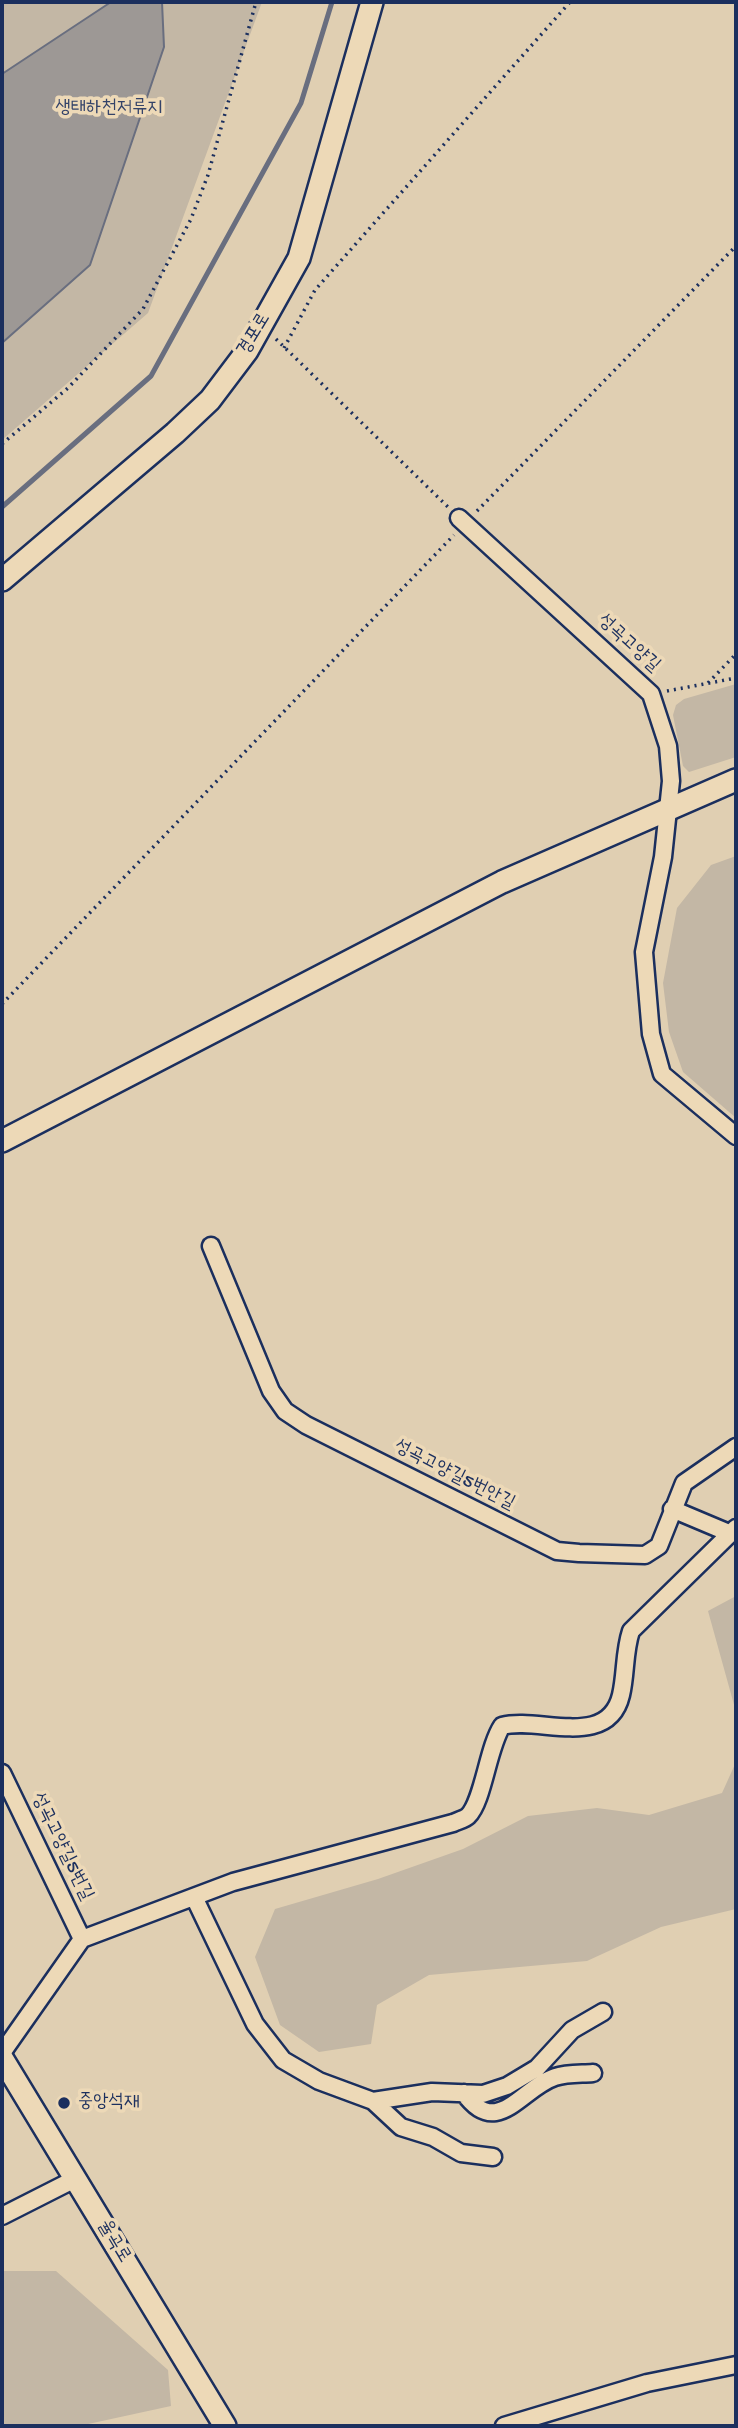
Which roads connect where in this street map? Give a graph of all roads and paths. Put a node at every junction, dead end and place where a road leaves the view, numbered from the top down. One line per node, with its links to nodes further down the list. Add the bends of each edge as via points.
1 (256, 2): 7 (path, via 208,175 191,219 143,309 68,388)
2 (372, 2): 5 (street, 경포로, via 299,258)
3 (570, 2): 6 (path, via 316,290)
4 (736, 246): 8 (path)
5 (269, 313): 6 (path, via 276,342); 9 (street, 경포로, via 210,400)
6 (284, 348): 8 (path)
7 (2, 444)
8 (462, 521): 13 (street, 성곡고양길); 16 (path)
9 (2, 580)
10 (736, 654): 12 (path)
11 (736, 678): 12 (path)
12 (706, 684): 13 (path)
13 (652, 694): 15 (street, 성곡고양길, via 668,746)
14 (736, 780): 15 (street)
15 (670, 806): 17 (street, 성곡고양길, via 644,952 651,1034 662,1074); 18 (street, via 502,882)
16 (2, 1004)
17 (736, 1136)
18 (2, 1141)
19 (211, 1246): 21 (street, 성곡고양길5번안길, via 271,1391 285,1411 306,1424 557,1551 645,1555 659,1546)
20 (736, 1447): 21 (street, 성곡고양길5번안길, via 684,1483)
21 (672, 1509): 22 (street)
22 (733, 1531): 24 (street, via 631,1631 621,1696 613,1713 583,1729 516,1722 502,1726 468,1815)
23 (2, 1773): 25 (street, 성곡고양길5번길)
24 (194, 1897): 25 (street); 30 (street, via 255,2024 283,2060 319,2081)
25 (82, 1939): 27 (street)
26 (603, 2012): 29 (street, via 572,2030 537,2067 507,2086 483,2094)
27 (2, 2055): 32 (street, 율곡로)
28 (593, 2073): 29 (street, via 555,2077 497,2112 474,2107)
29 (464, 2093): 30 (street, via 432,2092)
30 (373, 2101): 31 (street, via 401,2127 433,2137 461,2153)
31 (493, 2157)
32 (75, 2179): 33 (street); 35 (street, 율곡로)
33 (2, 2216)
34 (736, 2365): 36 (street, via 648,2383)
35 (225, 2426)
36 (504, 2426)

